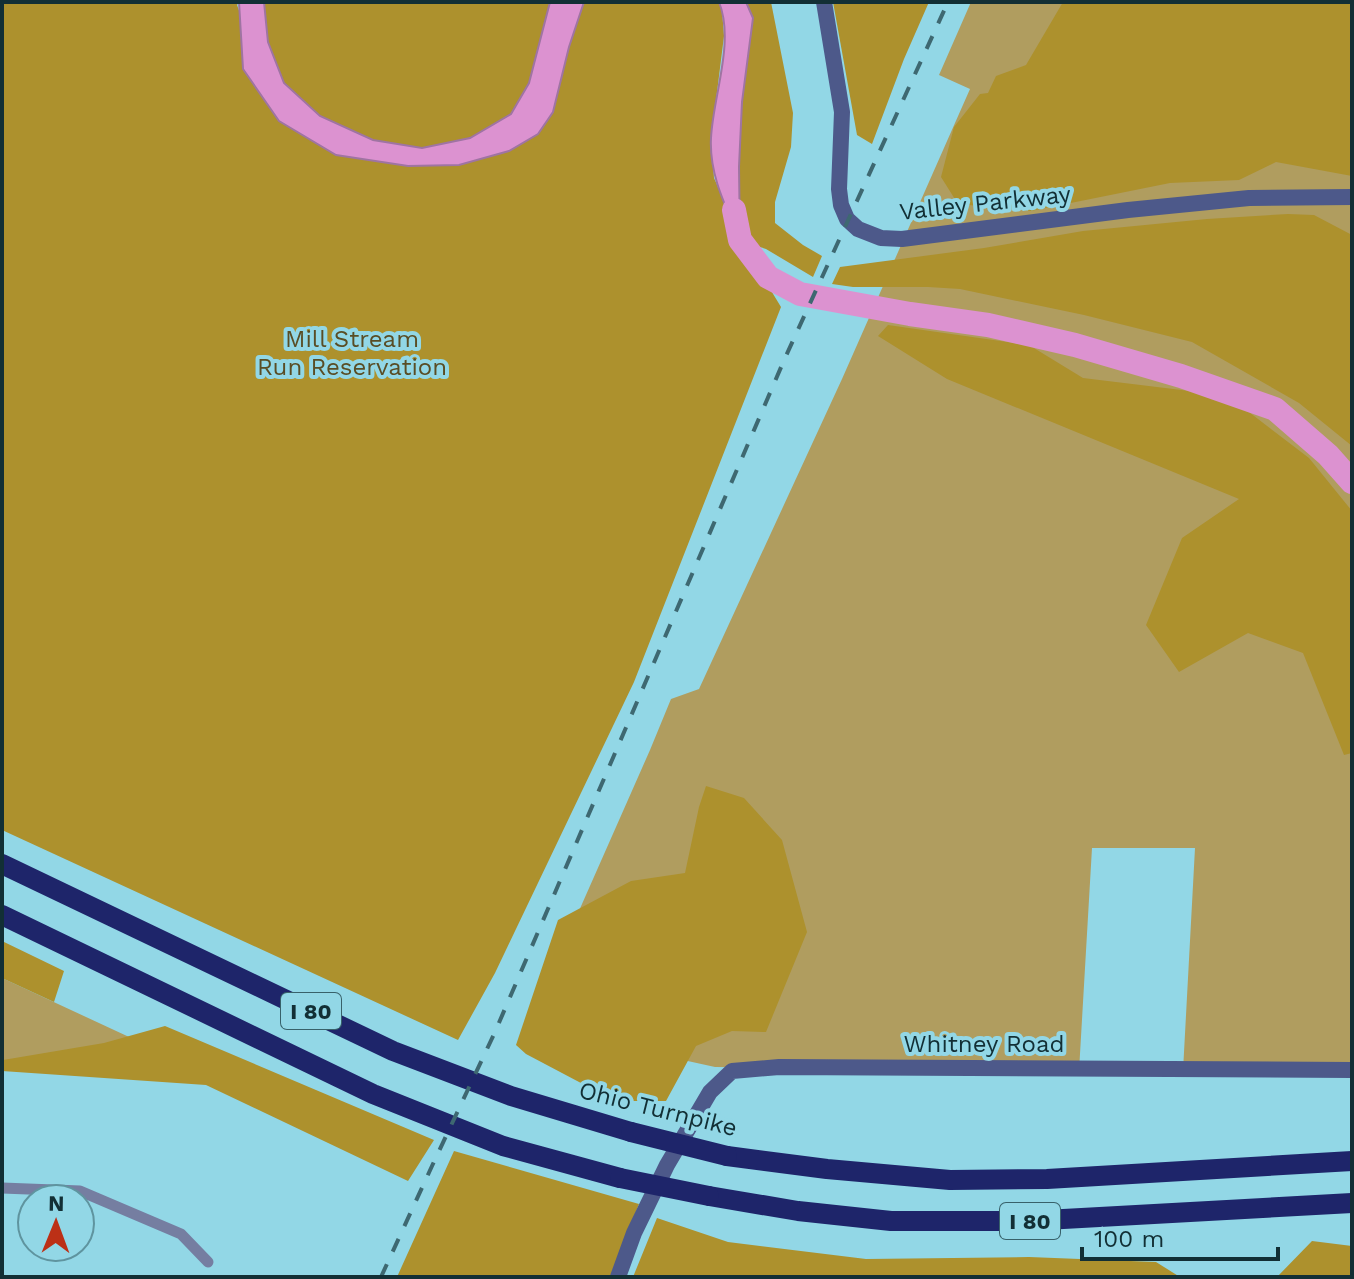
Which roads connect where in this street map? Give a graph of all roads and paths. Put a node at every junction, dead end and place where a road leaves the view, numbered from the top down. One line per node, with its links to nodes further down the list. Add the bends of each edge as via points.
1 (824, 2): 2 (street, Valley Parkway, via 842,112 841,205 858,229 881,238 1249,198)
2 (1352, 197)
3 (2, 864): 6 (highway, Ohio Turnpike / I 80, bridge, via 393,1051 511,1096 727,1156 950,1180)
4 (2, 915): 8 (highway, I 80, bridge, via 373,1094 503,1146 620,1178 798,1211 891,1221 1027,1221)
5 (1352, 1070): 10 (street, Whitney Road, via 732,1071 710,1092 667,1165)
6 (1352, 1161)
7 (2, 1188): 9 (street, via 80,1191 181,1234)
8 (1352, 1203)
9 (208, 1262)
10 (618, 1277)

